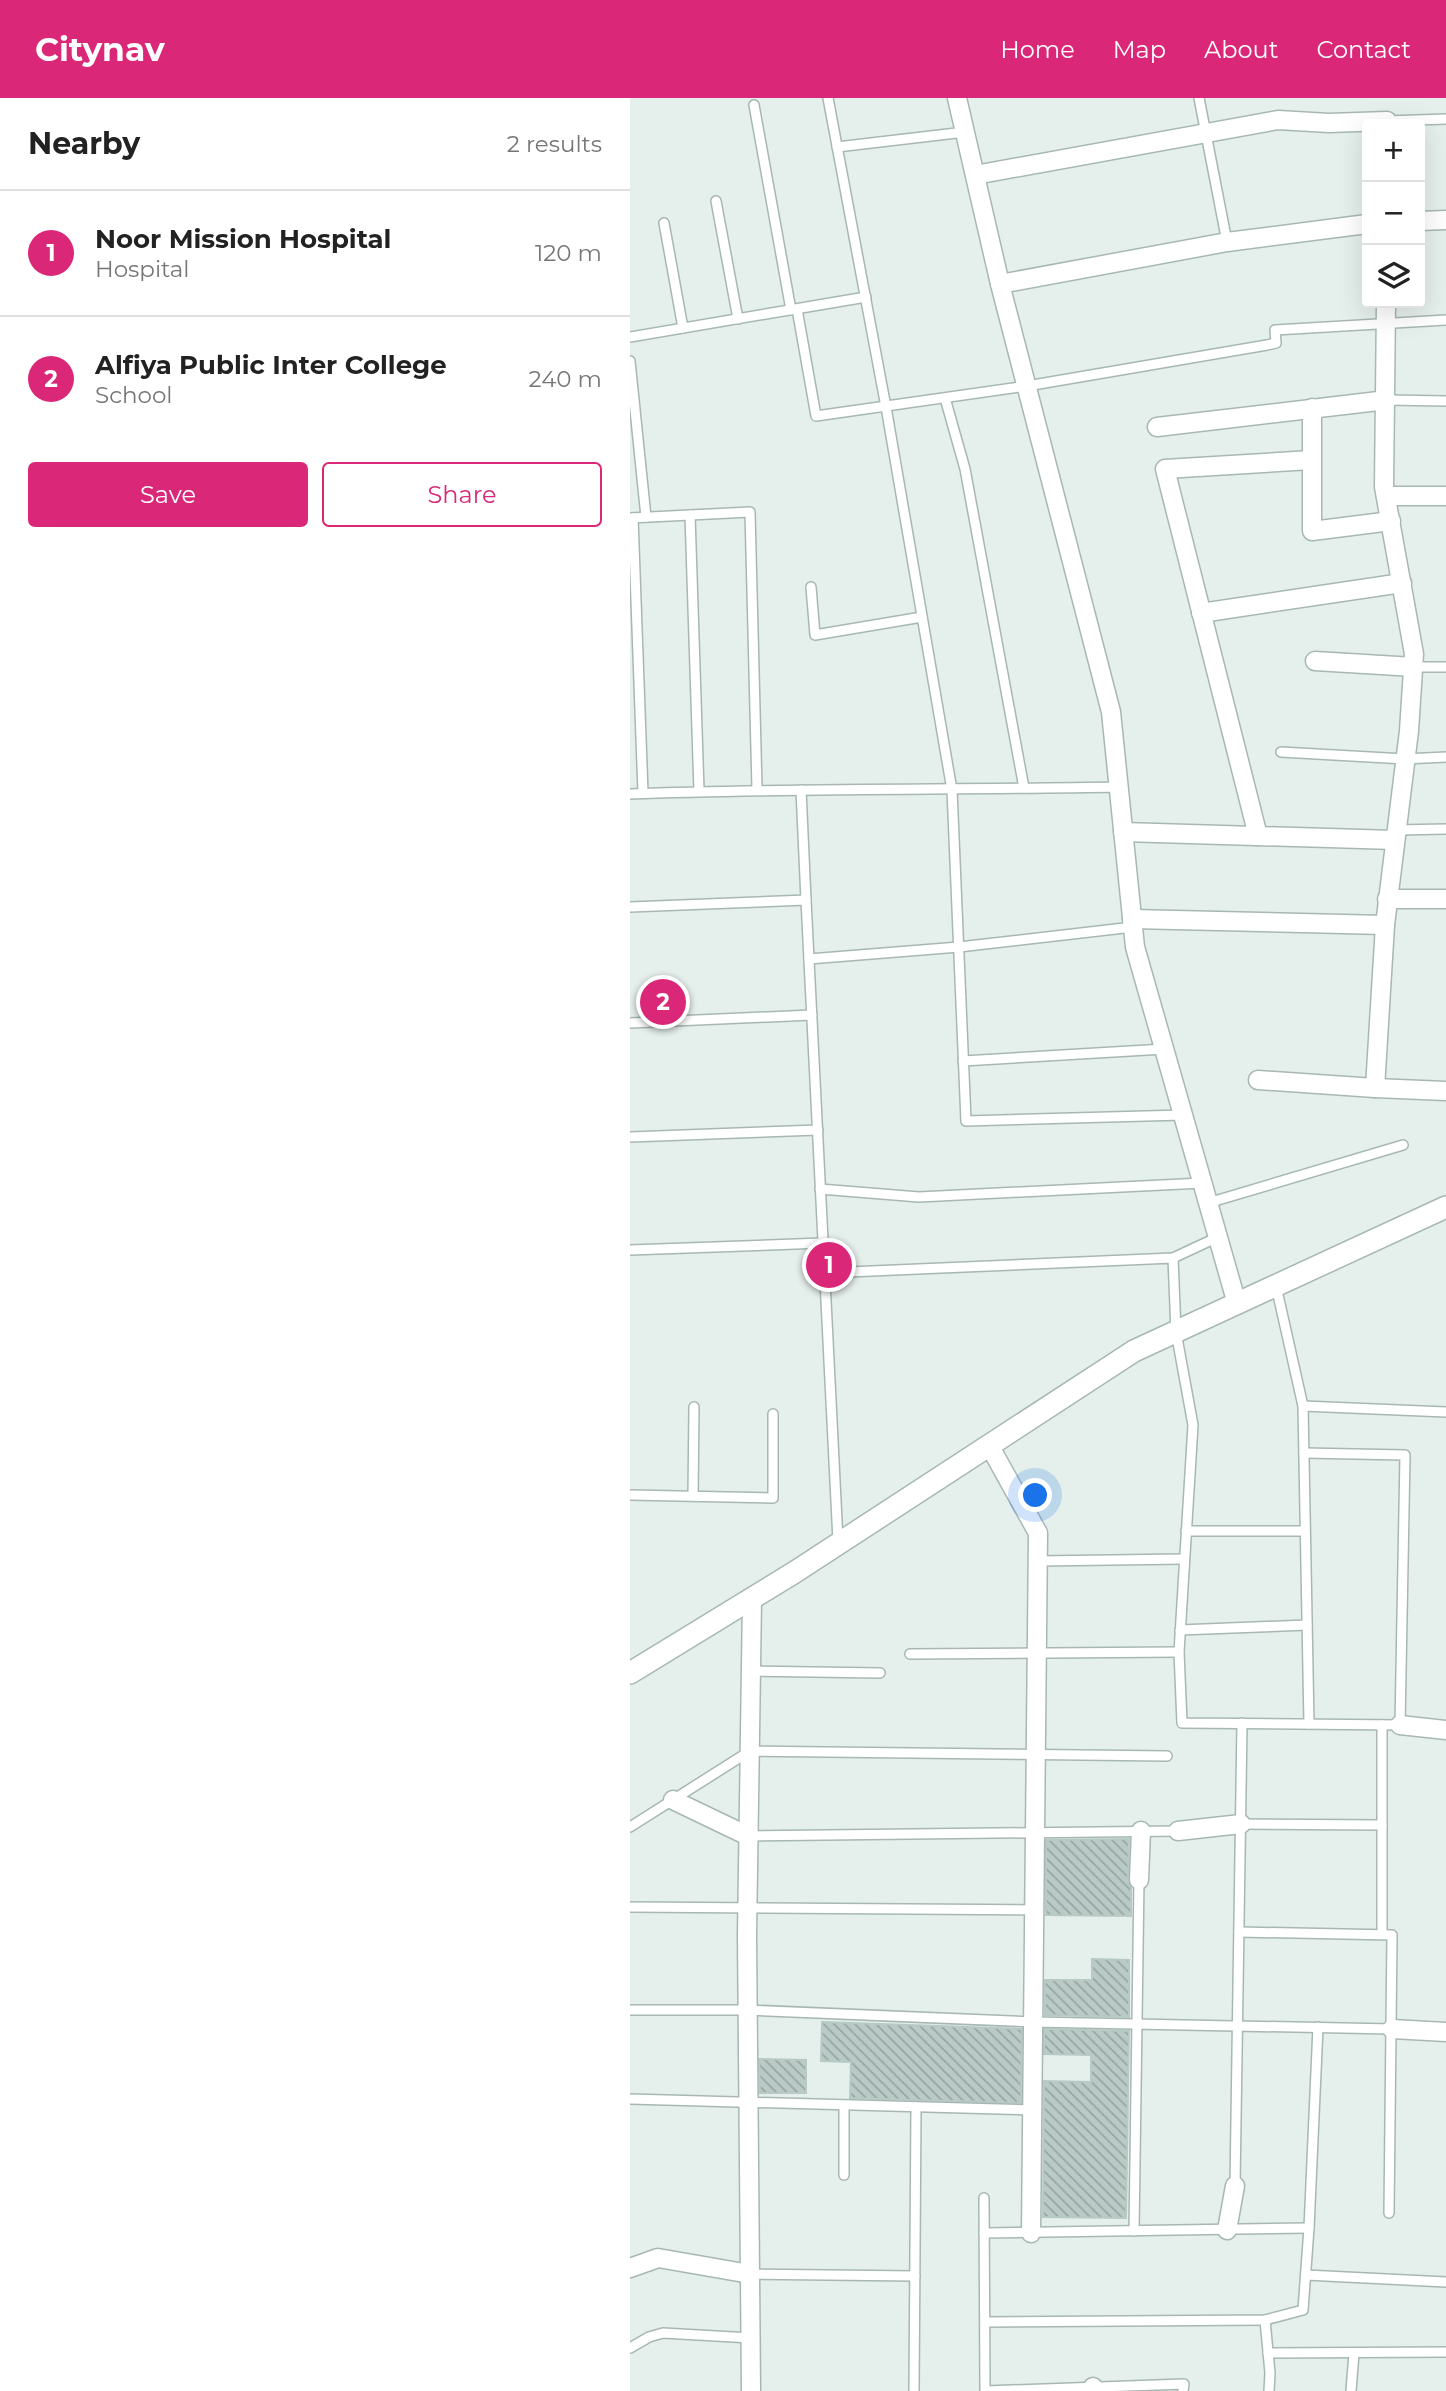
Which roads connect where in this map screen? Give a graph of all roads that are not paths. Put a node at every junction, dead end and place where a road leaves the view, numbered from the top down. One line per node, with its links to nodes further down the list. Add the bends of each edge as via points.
1 (828, 98): 10 (lane)
2 (957, 98): 8 (street)
3 (1199, 98): 9 (lane)
4 (754, 105): 21 (lane)
5 (1446, 119): 6 (lane)
6 (1425, 120)
7 (1362, 123): 9 (street, via 1278,120)
8 (965, 132): 10 (lane); 11 (street)
9 (1206, 132): 11 (street); 17 (lane)
10 (837, 147): 19 (lane)
11 (975, 174): 18 (street)
12 (716, 201): 22 (lane)
13 (1446, 220): 14 (street)
14 (1425, 221)
15 (664, 223): 25 (lane)
16 (1362, 224): 17 (street)
17 (1227, 242): 18 (street)
18 (1000, 284): 28 (street)
19 (866, 297): 21 (lane); 32 (lane)
20 (1386, 308): 24 (street)
21 (794, 309): 22 (lane); 32 (lane, via 816,416)
22 (738, 319): 25 (lane)
23 (1446, 320): 24 (lane)
24 (1385, 324): 28 (lane, via 1275,330 1276,344); 30 (street)
25 (683, 328): 26 (lane)
26 (630, 337)
27 (630, 361): 39 (lane)
28 (1027, 386): 29 (lane); 52 (street, via 1111,712)
29 (945, 398): 32 (lane); 53 (lane, via 965,469)
30 (1387, 400): 31 (lane); 33 (street); 36 (street)
31 (1446, 401)
32 (886, 407): 45 (lane)
33 (1312, 408): 34 (street); 35 (street)
34 (1157, 427)
35 (1311, 460): 41 (street, via 1312,531); 44 (street, via 1165,469)
36 (1386, 496): 37 (street); 41 (street)
37 (1446, 496)
38 (690, 515): 39 (lane); 54 (lane, via 750,512); 57 (lane)
39 (646, 517): 40 (lane)
40 (631, 518): 58 (lane)
41 (1391, 521): 42 (street)
42 (1402, 583): 44 (street); 47 (street)
43 (811, 587): 45 (lane, via 815,635)
44 (1201, 612): 63 (street)
45 (922, 617): 56 (lane)
46 (1315, 661): 47 (street)
47 (1414, 667): 48 (lane); 51 (street)
48 (1446, 667)
49 (1281, 752): 51 (lane)
50 (1446, 757): 51 (lane)
51 (1405, 759): 62 (street)
52 (1119, 787): 53 (lane); 61 (street)
53 (1024, 788): 56 (lane)
54 (757, 789): 55 (lane); 57 (lane)
55 (802, 790): 56 (lane); 66 (lane)
56 (952, 790): 70 (lane)
57 (699, 791): 58 (lane)
58 (643, 793): 59 (lane)
59 (630, 794)
60 (1446, 828): 62 (lane)
61 (1123, 832): 63 (street); 68 (street)
62 (1396, 835): 63 (street); 64 (street)
63 (1258, 836)
64 (1387, 899): 65 (street); 69 (street)
65 (1446, 899)
66 (806, 900): 67 (lane); 71 (lane)
67 (630, 907)
68 (1133, 923): 69 (street); 70 (lane); 74 (street, via 1135,947)
69 (1385, 925): 77 (street)
70 (959, 947): 71 (lane); 75 (lane)
71 (809, 959): 72 (lane)
72 (812, 1015): 73 (lane); 80 (lane)
73 (630, 1023)
74 (1164, 1049): 75 (lane); 79 (street)
75 (963, 1061): 79 (lane, via 966,1121)
76 (1258, 1080): 77 (street)
77 (1375, 1088): 78 (street)
78 (1446, 1091)
79 (1183, 1115): 83 (street)
80 (818, 1130): 81 (lane); 84 (lane)
81 (630, 1137)
82 (1403, 1145): 85 (lane)
83 (1202, 1183): 84 (lane, via 919,1197); 85 (street)
84 (820, 1189): 88 (lane)
85 (1208, 1203): 87 (street)
86 (1446, 1207): 92 (street)
87 (1218, 1237): 90 (lane); 93 (street)
88 (823, 1242): 89 (lane); 91 (lane)
89 (630, 1250)
90 (1173, 1258): 91 (lane); 94 (lane)
91 (825, 1273): 105 (lane)
92 (1276, 1286): 93 (street); 95 (lane)
93 (1237, 1304): 94 (street)
94 (1176, 1332): 99 (street, via 1134,1352); 103 (lane, via 1193,1425)
95 (1303, 1406): 97 (lane); 100 (lane)
96 (694, 1407): 102 (lane)
97 (1446, 1412)
98 (773, 1415): 102 (lane, via 774,1498)
99 (989, 1445): 105 (street); 107 (street, via 1038,1533)
100 (1304, 1453): 104 (lane); 119 (lane, via 1405,1455)
101 (630, 1495): 102 (lane)
102 (693, 1496)
103 (1186, 1531): 104 (lane); 106 (lane)
104 (1305, 1531): 109 (lane)
105 (838, 1544): 108 (street)
106 (1184, 1559): 107 (lane); 110 (lane)
107 (1038, 1561): 111 (street)
108 (752, 1599): 114 (street); 115 (street)
109 (1307, 1625): 110 (lane); 118 (lane)
110 (1180, 1630): 112 (lane)
111 (1037, 1652): 112 (lane); 113 (lane); 122 (street)
112 (1178, 1652): 117 (lane, via 1182,1723)
113 (910, 1654)
114 (751, 1671): 116 (lane); 121 (street)
115 (630, 1673)
116 (880, 1673)
117 (1242, 1723): 118 (lane); 125 (lane)
118 (1309, 1724): 119 (lane)
119 (1391, 1725): 120 (street); 126 (lane)
120 (1446, 1730)
121 (750, 1751): 122 (lane); 124 (lane); 131 (street)
122 (1036, 1755): 123 (lane); 130 (street)
123 (1167, 1756)
124 (673, 1800): 127 (lane); 131 (street)
125 (1241, 1824): 126 (lane); 129 (street); 136 (lane)
126 (1382, 1825): 137 (lane)
127 (630, 1827)
128 (1141, 1831): 129 (lane); 130 (lane); 132 (street)
129 (1178, 1831)
130 (1035, 1832): 131 (lane); 135 (street)
131 (748, 1836): 134 (street)
132 (1139, 1880): 141 (lane)
133 (630, 1907): 134 (lane)
134 (747, 1909): 135 (lane); 139 (street)
135 (1035, 1910): 140 (street)
136 (1239, 1932): 137 (lane); 142 (lane)
137 (1382, 1934): 144 (lane, via 1392,1935)
138 (630, 2010): 139 (lane)
139 (747, 2010): 140 (lane); 147 (street)
140 (1033, 2022): 141 (lane); 150 (street)
141 (1138, 2024): 142 (lane); 157 (lane)
142 (1238, 2026): 143 (lane); 152 (lane)
143 (1318, 2027): 144 (lane); 155 (lane)
144 (1392, 2029): 145 (street); 154 (lane)
145 (1446, 2032)
146 (630, 2099): 147 (lane)
147 (748, 2104): 148 (lane); 161 (street)
148 (844, 2106): 149 (lane); 151 (lane)
149 (916, 2107): 150 (lane); 163 (lane)
150 (1032, 2110): 159 (street)
151 (844, 2175)
152 (1235, 2186): 156 (street)
153 (984, 2198): 158 (lane)
154 (1389, 2213)
155 (1309, 2228): 156 (lane); 162 (lane)
156 (1227, 2230): 157 (lane)
157 (1134, 2231): 159 (lane)
158 (984, 2233): 159 (lane); 166 (lane)
159 (1031, 2233)
160 (630, 2268): 161 (street, via 659,2258)
161 (750, 2274): 163 (lane); 167 (street)
162 (1306, 2275): 164 (lane); 165 (lane, via 1303,2311)
163 (915, 2276): 174 (lane)
164 (1446, 2283)
165 (1265, 2320): 166 (lane); 170 (lane)
166 (985, 2322): 175 (lane)
167 (751, 2338): 168 (lane, via 663,2333); 173 (street)
168 (630, 2348)
169 (1446, 2352): 171 (lane)
170 (1268, 2353): 171 (lane); 177 (lane)
171 (1354, 2353): 178 (lane)
172 (1093, 2389): 175 (lane); 176 (lane, via 1184,2384)
173 (751, 2391)
174 (914, 2391)
175 (986, 2391)
176 (1183, 2391)
177 (1269, 2391)
178 (1352, 2391)

